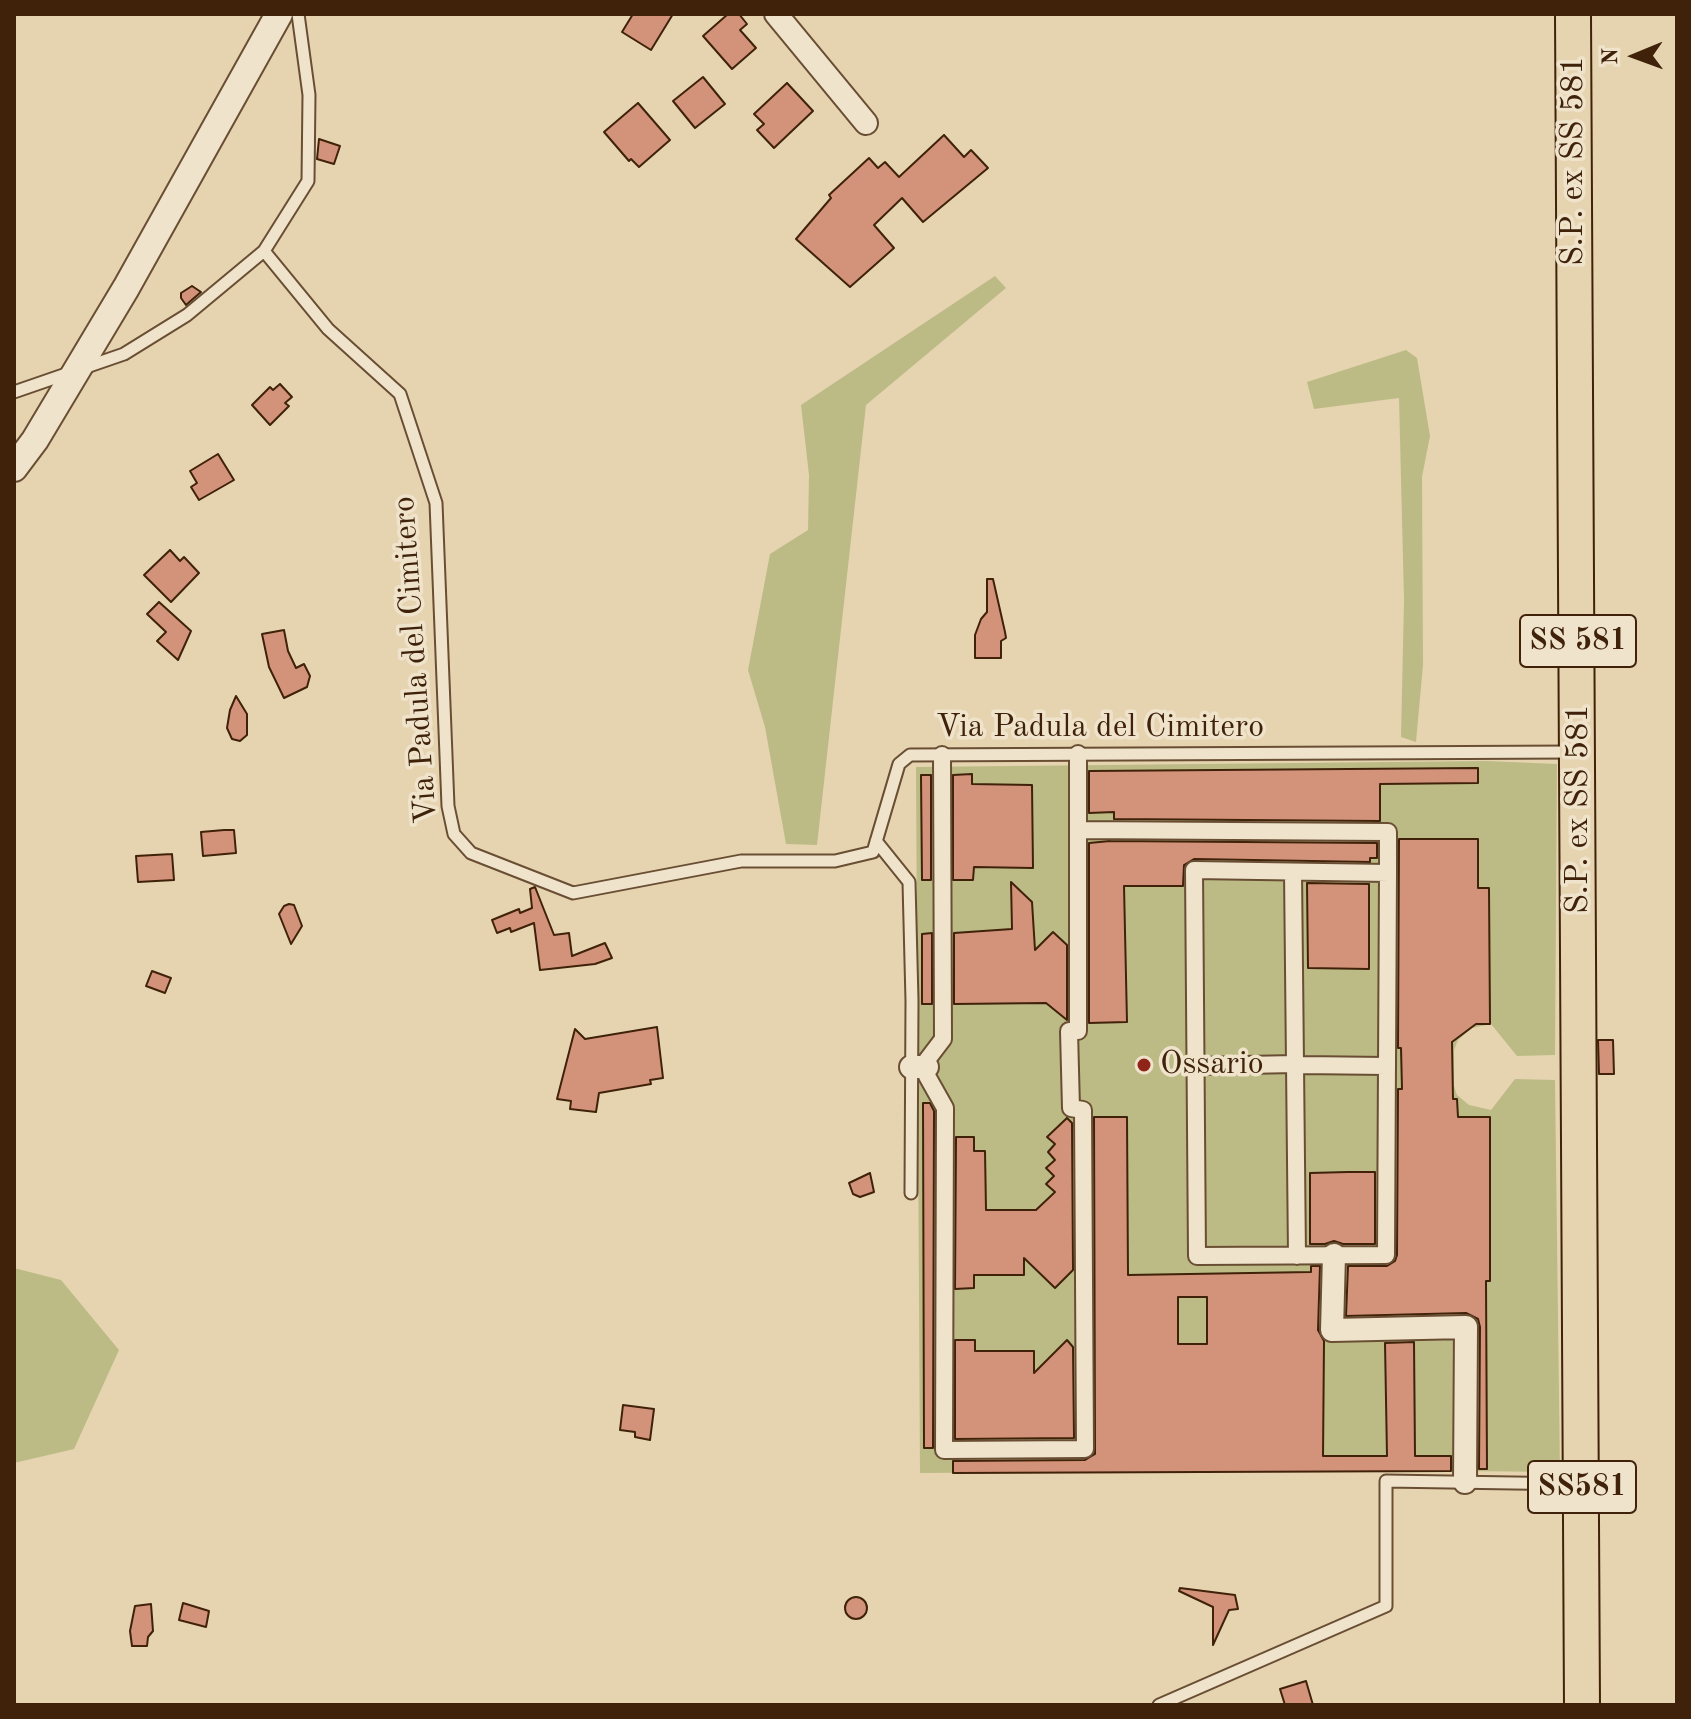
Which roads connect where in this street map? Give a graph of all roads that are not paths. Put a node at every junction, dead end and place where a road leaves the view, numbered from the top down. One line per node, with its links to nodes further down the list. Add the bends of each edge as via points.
1 (279, 14): 7 (street)
2 (298, 14): 6 (lane, via 309,95 308,181)
3 (776, 14): 5 (street)
4 (1573, 14): 10 (main road, S.P. ex SS 581 / SS 581)
5 (866, 123)
6 (264, 251): 7 (lane, via 187,315 124,354); 14 (lane, Via Padula del Cimitero, via 328,329 400,394 436,503 448,806 454,834 471,853 573,893 741,861 835,861 873,852)
7 (76, 371): 8 (lane); 9 (street)
8 (14, 392)
9 (14, 468)
10 (1578, 752): 11 (lane, Via Padula del Cimitero); 24 (main road, S.P. ex SS 581 / SS 581)
11 (1078, 754): 12 (lane, Via Padula del Cimitero); 13 (street)
12 (942, 755): 14 (lane, Via Padula del Cimitero, via 910,755 899,764); 20 (street, via 943,1039)
13 (1078, 830): 16 (street, via 1388,832); 20 (street, via 1078,1031 1069,1031 1071,1108 1083,1110 1085,1449 944,1450 945,1108)
14 (876, 841): 20 (lane, via 909,882)
15 (1293, 872): 16 (street); 17 (street); 18 (street, via 1194,870)
16 (1388, 873): 19 (street)
17 (1298, 1065): 18 (street); 19 (street); 23 (street)
18 (1195, 1066): 23 (street, via 1197,1256)
19 (1386, 1066): 22 (street, via 1386,1255)
20 (919, 1067): 21 (lane)
21 (911, 1193)
22 (1334, 1255): 23 (street); 25 (street, via 1332,1330 1466,1327)
23 (1297, 1256)
24 (1581, 1269): 26 (main road, SS581)
25 (1465, 1482): 26 (lane); 27 (lane, via 1386,1481 1386,1606)
26 (1582, 1484): 28 (main road, SS581)
27 (1159, 1705)
28 (1582, 1705)

